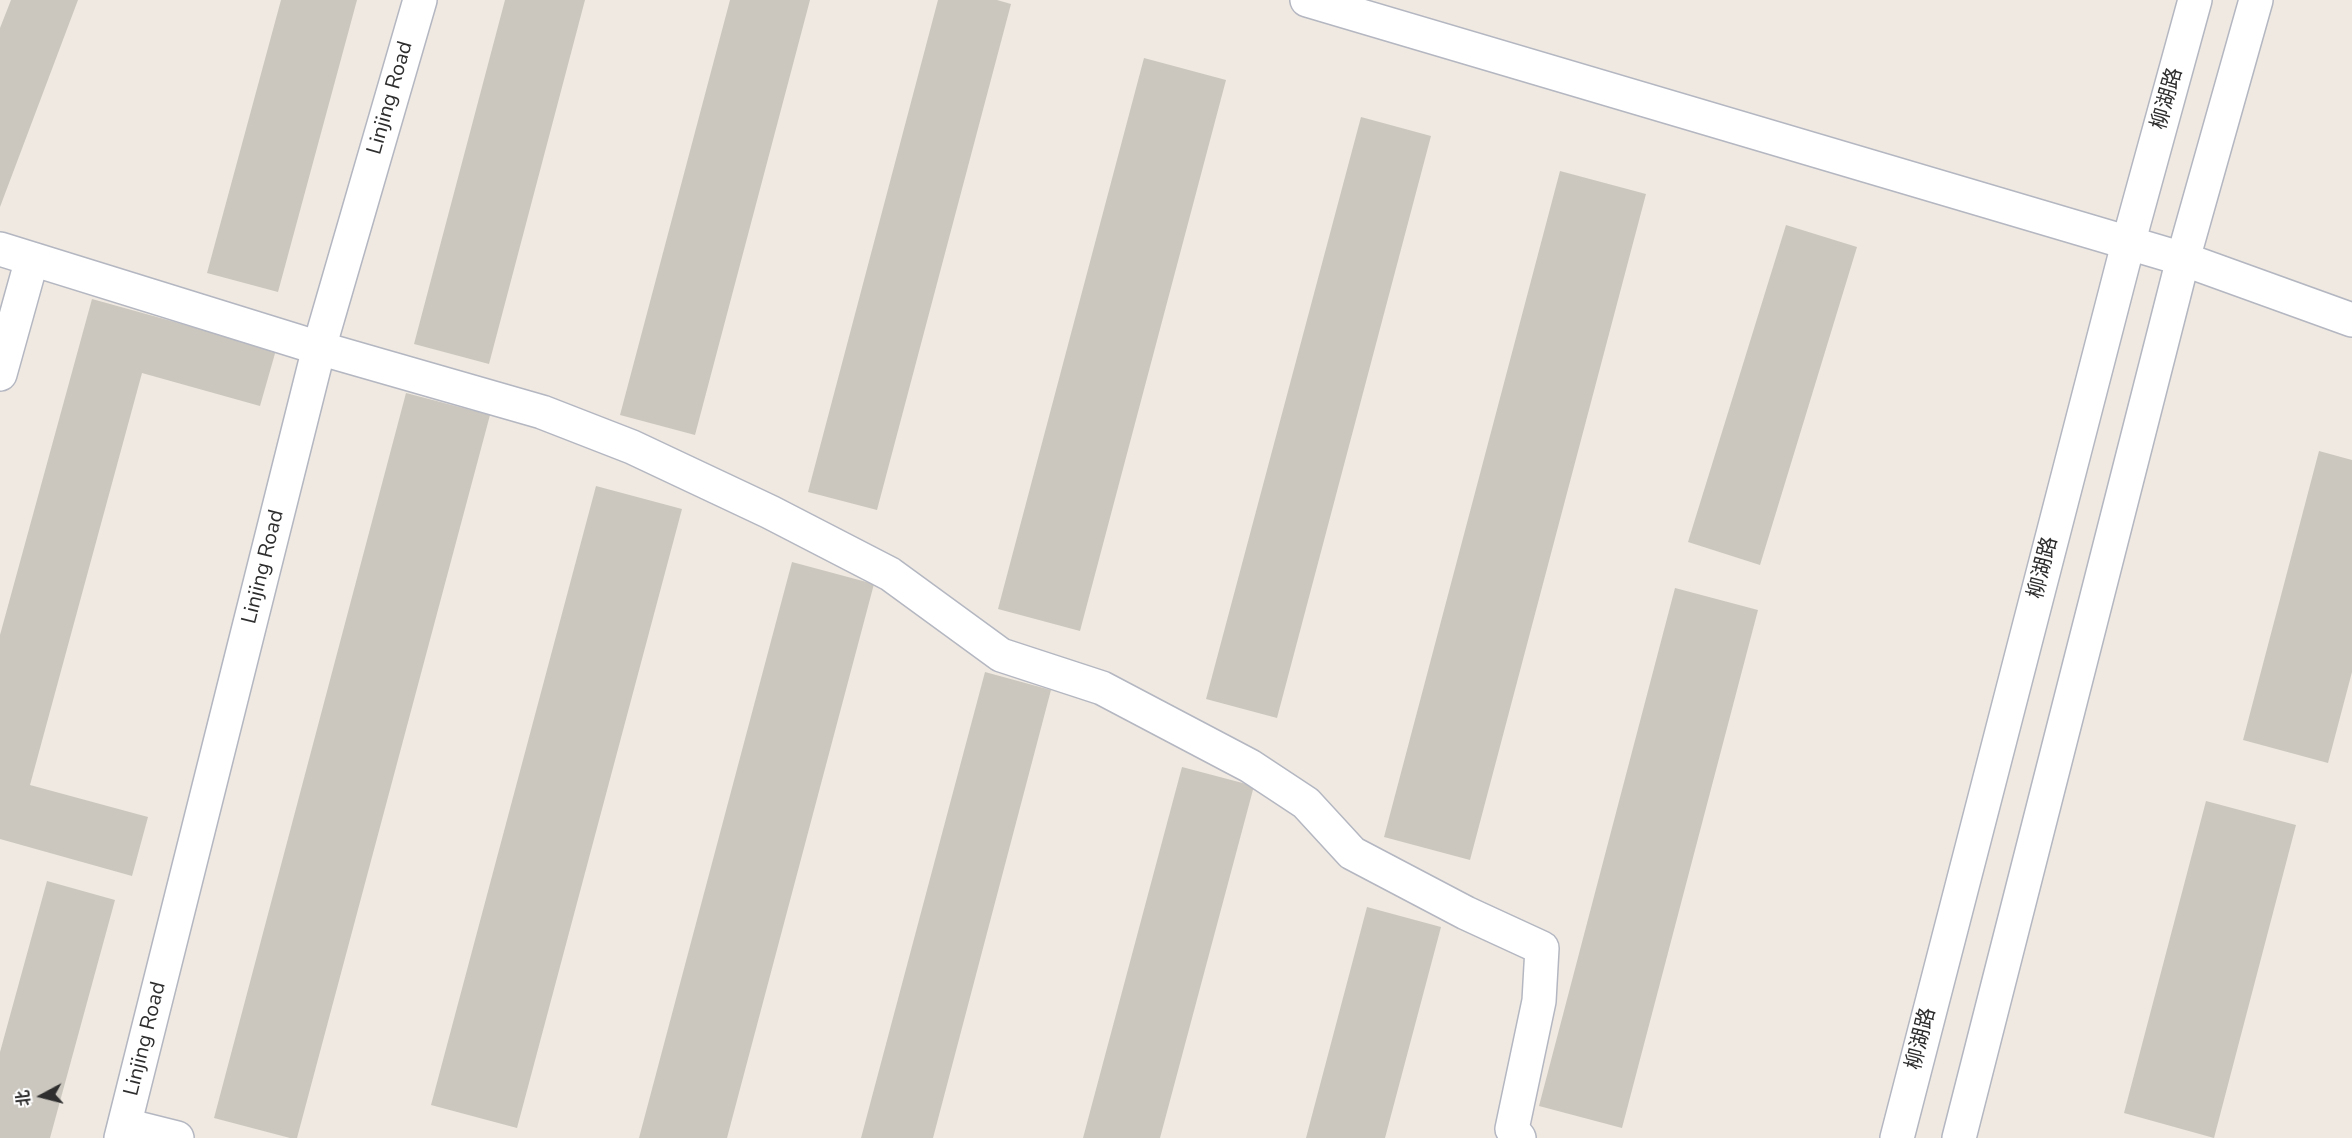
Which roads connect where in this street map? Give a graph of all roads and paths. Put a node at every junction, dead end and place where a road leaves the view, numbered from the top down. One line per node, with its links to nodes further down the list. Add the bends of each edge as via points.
1 (420, 0): 10 (street, Linjing Road)
2 (1306, 0): 5 (street)
3 (2195, 0): 5 (street, 柳湖路)
4 (2256, 0): 8 (street)
5 (2128, 244): 8 (street); 15 (street, 柳湖路)
6 (0, 249): 7 (street)
7 (32, 259): 10 (street); 11 (street)
8 (2183, 259): 9 (street); 16 (street)
9 (2352, 320)
10 (319, 348): 12 (street, Linjing Road); 14 (street, via 542,412 632,447 770,512 890,574 1001,655 1102,688 1250,766 1306,803 1352,853 1542,948 1539,1001 1512,1129)
11 (0, 374)
12 (123, 1131): 13 (street)
13 (177, 1138)
14 (1519, 1138)
15 (1897, 1138)
16 (1959, 1138)

